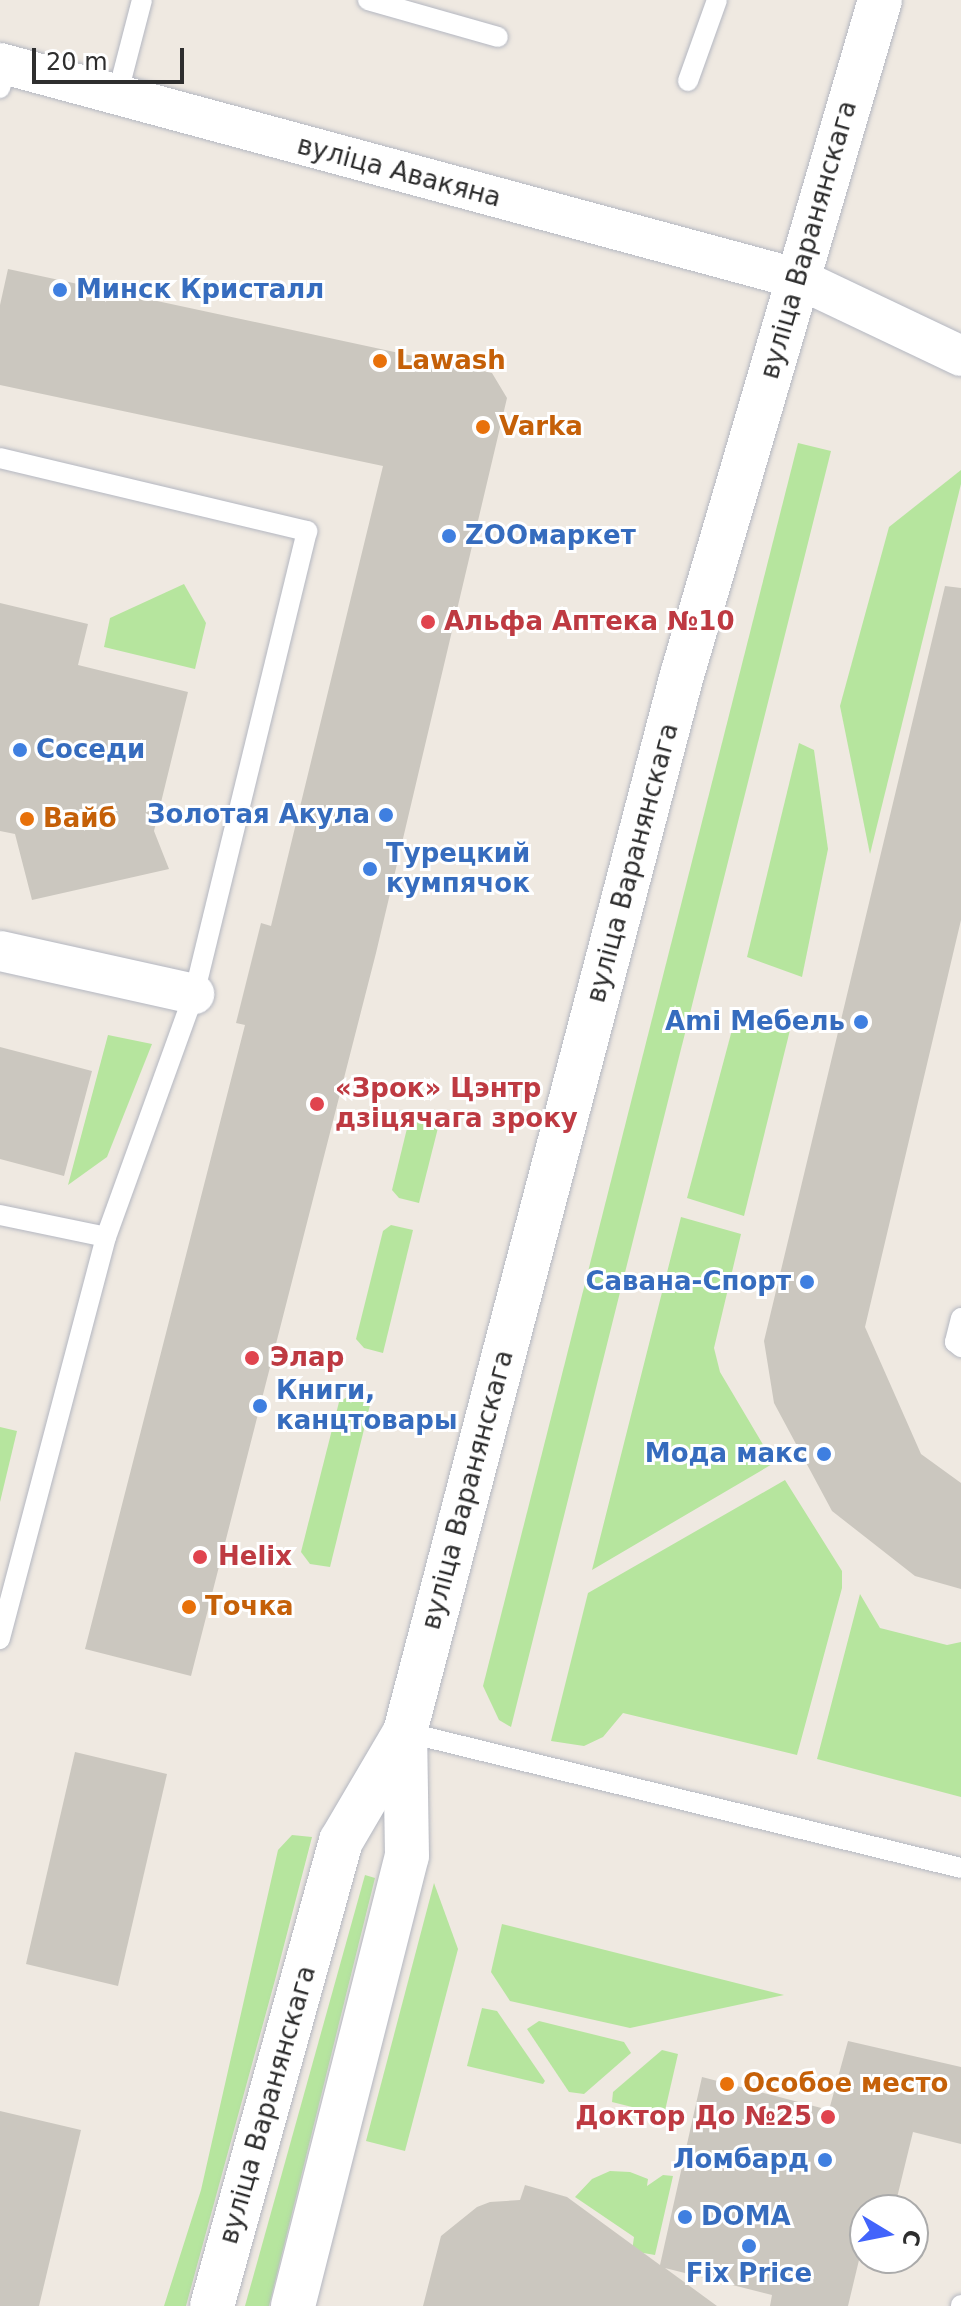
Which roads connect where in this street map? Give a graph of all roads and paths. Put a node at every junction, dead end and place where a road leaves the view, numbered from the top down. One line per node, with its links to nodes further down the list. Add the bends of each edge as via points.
1 (142, 0): 8 (lane)
2 (368, 0): 5 (lane)
3 (717, 0): 7 (lane)
4 (880, 0): 9 (main road, вуліца Варанянскага)
5 (498, 37)
6 (2, 72): 8 (street, вуліца Авакяна)
7 (688, 81)
8 (117, 96): 9 (street, вуліца Авакяна)
9 (799, 279): 10 (street, вуліца Авакяна); 19 (main road, вуліца Варанянскага, via 682,675)
10 (961, 356)
11 (0, 458): 13 (lane, via 307,531)
12 (0, 951): 13 (street)
13 (194, 994): 15 (lane)
14 (0, 1215): 15 (lane)
15 (106, 1237): 18 (lane)
16 (961, 1318): 17 (lane, via 955,1342)
17 (961, 1347)
18 (0, 1639)
19 (405, 1732): 20 (lane); 21 (main road, вуліца Варанянскага, via 341,1841); 22 (main road, вуліца Варанянскага, via 407,1856)
20 (961, 1868)
21 (212, 2306)
22 (293, 2306)

